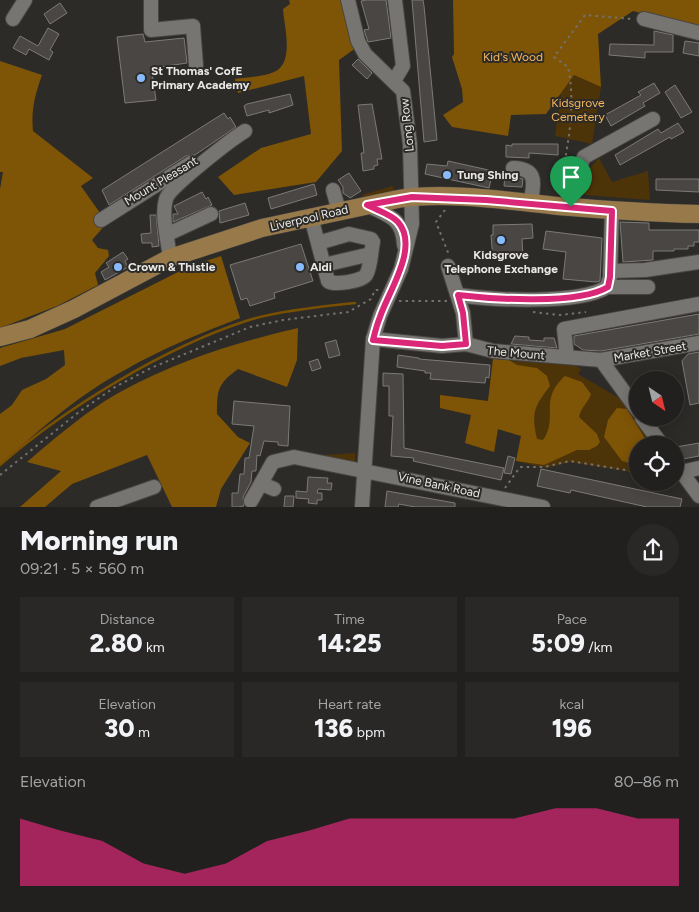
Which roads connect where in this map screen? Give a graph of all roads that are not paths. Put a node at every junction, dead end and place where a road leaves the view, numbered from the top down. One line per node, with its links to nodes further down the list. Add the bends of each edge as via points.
1 (25, 0): 5 (street)
2 (151, 0): 8 (street, via 151,30 193,26)
3 (348, 0): 9 (street, via 358,41 365,54)
4 (395, 0): 9 (street, Long Row, via 403,66)
5 (12, 19)
6 (644, 20): 7 (street)
7 (699, 33)
8 (196, 65)
9 (394, 81): 15 (street, Long Row, via 404,91)
10 (653, 119): 18 (street, via 584,157)
11 (245, 131): 12 (street, Mount Pleasant)
12 (223, 144): 24 (street, Mount Pleasant); 25 (street, Mount Pleasant, via 213,156 173,187 166,198)
13 (513, 168): 16 (street, via 525,168 531,174 534,180)
14 (333, 190): 19 (street)
15 (412, 197): 16 (main road, Liverpool Road); 17 (main road, Liverpool Road); 27 (street, via 412,224)
16 (531, 203): 18 (main road, Liverpool Road)
17 (367, 205): 19 (main road, Liverpool Road); 27 (street, via 399,222 404,232)
18 (564, 206): 20 (main road, Liverpool Road)
19 (339, 211): 23 (main road, Liverpool Road)
20 (612, 211): 22 (main road, Liverpool Road); 33 (street)
21 (211, 214): 25 (street)
22 (699, 214)
23 (310, 217): 26 (street); 29 (main road, Liverpool Road, via 262,228)
24 (101, 220)
25 (168, 234): 29 (street, Mount Pleasant)
26 (318, 243): 28 (street, via 350,234 371,238); 31 (street)
27 (405, 253): 39 (street)
28 (371, 254): 31 (street); 31 (street, via 365,276 334,285 328,281)
29 (170, 258): 38 (main road, Liverpool Road, via 74,309 30,329)
30 (699, 262): 33 (street, via 645,270)
31 (324, 265)
32 (448, 266): 36 (street)
33 (610, 271): 34 (street)
34 (608, 287): 35 (street); 36 (street, via 599,292 557,298 499,300)
35 (648, 287)
36 (458, 295): 41 (street)
37 (699, 304): 42 (street, via 564,328)
38 (0, 337)
39 (373, 340): 41 (street, The Mount, via 442,346); 47 (street)
40 (699, 343): 43 (street, Market Street)
41 (466, 344): 42 (street, The Mount, via 481,350)
42 (567, 358): 43 (street, The Mount)
43 (601, 360): 44 (street)
44 (629, 399)
45 (684, 467): 46 (street)
46 (699, 468)
47 (364, 470): 51 (street, Vine Bank Road, via 294,457 273,462 268,487); 52 (street, Vine Bank Road); 54 (street)
48 (684, 475): 50 (street)
49 (154, 487): 53 (street)
50 (699, 496)
51 (252, 501)
52 (514, 504): 55 (street, Vine Bank Road)
53 (96, 507)
54 (362, 507)
55 (543, 507)

